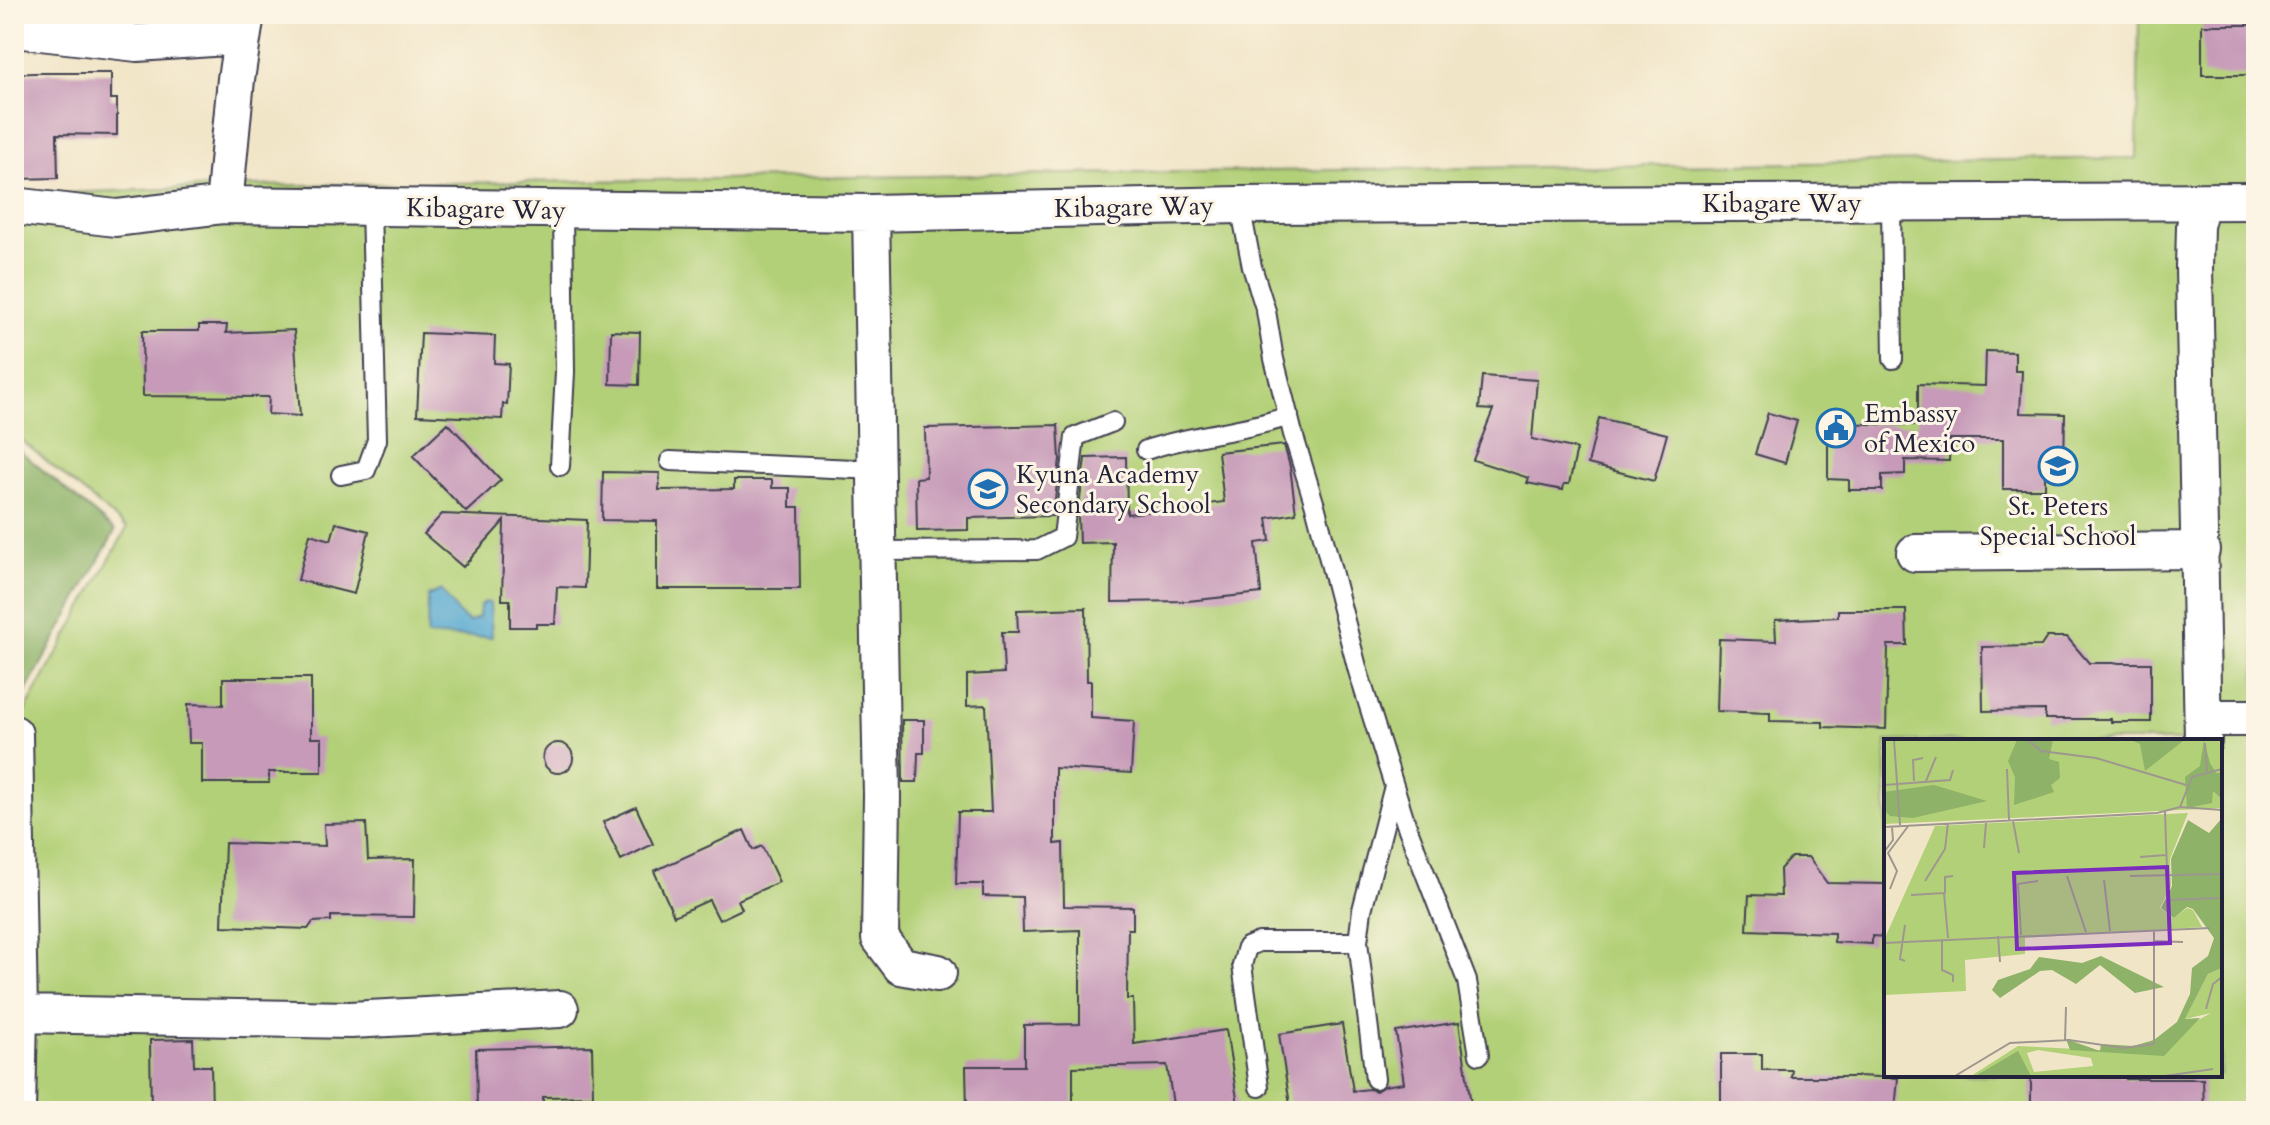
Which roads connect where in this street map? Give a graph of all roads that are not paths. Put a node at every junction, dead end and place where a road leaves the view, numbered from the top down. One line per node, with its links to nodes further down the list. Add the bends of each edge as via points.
1 (244, 25): 2 (street, via 137,43); 6 (street)
2 (14, 29)
3 (2256, 201): 4 (street, Kibagare Way)
4 (2201, 202): 5 (street, Kibagare Way); 20 (street, via 2194,268)
5 (1891, 203): 7 (street, Kibagare Way); 12 (lane)
6 (224, 205): 8 (street, Kibagare Way, via 116,218); 9 (street, Kibagare Way)
7 (1240, 205): 11 (street, Kibagare Way); 13 (lane)
8 (14, 206)
9 (371, 207): 10 (street, Kibagare Way); 19 (lane, via 377,440 366,470)
10 (563, 210): 11 (street, Kibagare Way); 17 (lane)
11 (871, 213): 18 (street)
12 (1893, 359)
13 (1289, 416): 15 (lane); 26 (lane)
14 (1113, 422): 21 (lane, via 1075,437 1063,537 1037,550)
15 (1146, 450)
16 (670, 461): 18 (lane)
17 (560, 466)
18 (877, 470): 21 (street)
19 (341, 475)
20 (2201, 550): 22 (street); 24 (street)
21 (878, 551): 28 (street, via 880,938 901,966)
22 (1915, 553)
23 (2256, 718): 24 (street)
24 (2203, 729)
25 (14, 734): 30 (street)
26 (1394, 786): 27 (lane); 31 (lane, via 1467,981)
27 (1358, 942): 32 (lane); 33 (lane, via 1259,942 1247,947 1242,965)
28 (938, 973)
29 (560, 1009): 30 (street, via 350,1020)
30 (16, 1013): 34 (street)
31 (1479, 1055)
32 (1375, 1079)
33 (1259, 1087)
34 (17, 1111)

